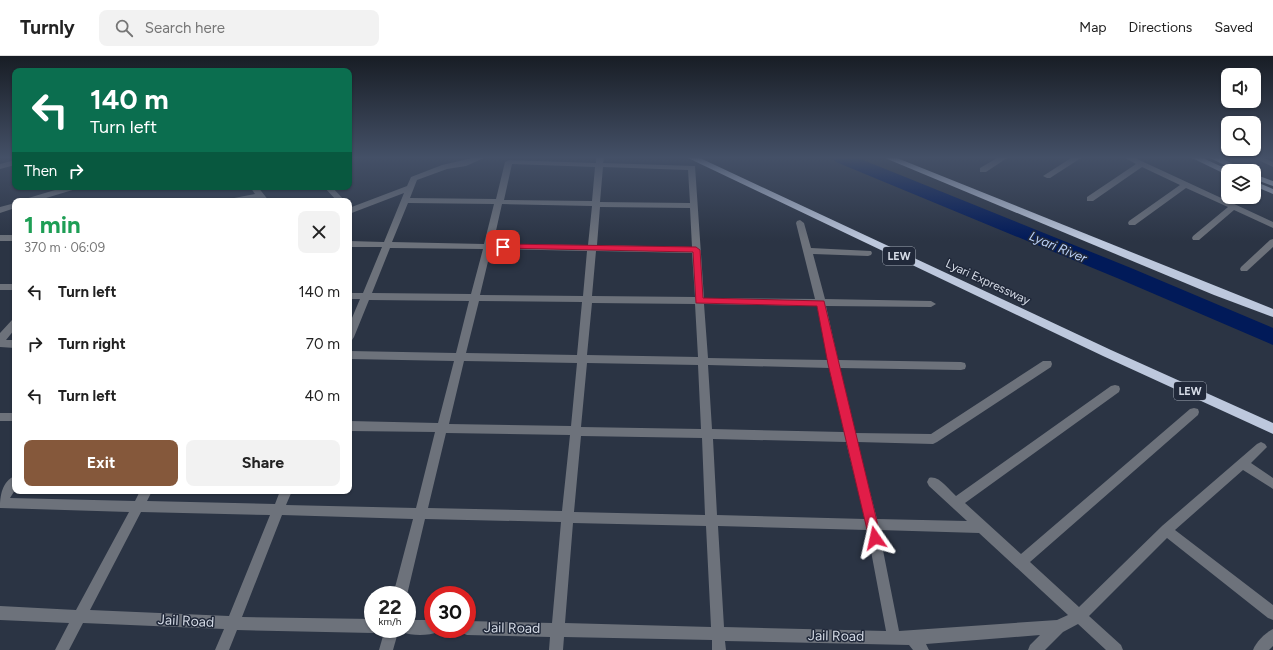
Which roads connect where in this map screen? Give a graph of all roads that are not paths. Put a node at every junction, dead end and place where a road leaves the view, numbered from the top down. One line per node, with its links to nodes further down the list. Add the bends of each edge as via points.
1 (503, 186): 20 (street)
2 (597, 186): 21 (street)
3 (693, 186): 23 (street)
4 (751, 186): 70 (highway, Lyari Expressway / LEW)
5 (957, 186): 51 (highway)
6 (1110, 186): 18 (street)
7 (1184, 186): 28 (street)
8 (1190, 186): 24 (street)
9 (1261, 187): 14 (main road)
10 (410, 188): 19 (street); 25 (street)
11 (63, 190): 15 (street)
12 (256, 190): 16 (street)
13 (331, 190): 17 (street)
14 (1273, 192)
15 (38, 198)
16 (263, 198)
17 (338, 198)
18 (1090, 199)
19 (405, 200): 20 (street); 35 (street)
20 (499, 202): 21 (street); 36 (street)
21 (596, 204): 23 (street); 37 (street)
22 (12, 206): 26 (street)
23 (694, 206): 38 (street)
24 (1234, 206): 29 (street); 32 (street)
25 (352, 209)
26 (0, 210)
27 (800, 223): 39 (street)
28 (1132, 223)
29 (1273, 225)
30 (0, 238): 31 (street)
31 (12, 238)
32 (1196, 238)
33 (1273, 242): 41 (street)
34 (352, 244): 35 (street)
35 (387, 245): 36 (street); 45 (street)
36 (488, 246): 37 (street); 46 (street)
37 (592, 248): 38 (street); 47 (street)
38 (696, 250): 48 (street)
39 (807, 251): 40 (street); 49 (street)
40 (868, 253)
41 (1244, 269)
42 (0, 287): 43 (street)
43 (12, 288)
44 (352, 296): 45 (street)
45 (366, 296): 46 (street); 53 (street)
46 (475, 298): 47 (street); 58 (street)
47 (587, 299): 48 (street); 59 (street)
48 (699, 301): 49 (street); 60 (street)
49 (821, 303): 50 (street); 61 (street)
50 (931, 304)
51 (1273, 313)
52 (12, 326): 54 (street)
53 (352, 331)
54 (0, 340)
55 (0, 343): 56 (street)
56 (12, 344)
57 (352, 355): 58 (street)
58 (460, 357): 59 (street); 69 (street)
59 (582, 359): 60 (street); 71 (street)
60 (703, 361): 61 (street); 72 (street)
61 (833, 364): 63 (street); 73 (street)
62 (1047, 364): 73 (street, via 934,439)
63 (961, 366)
64 (1115, 389): 82 (street)
65 (1194, 412): 91 (street)
66 (0, 417): 67 (street)
67 (12, 417)
68 (352, 426): 69 (street)
69 (442, 428): 71 (street); 85 (street)
70 (1273, 429)
71 (575, 431): 72 (street); 86 (street)
72 (707, 434): 73 (street); 87 (street)
73 (850, 437): 88 (street)
74 (1261, 447): 75 (street, Jail Road)
75 (1242, 463): 78 (street); 90 (street, Jail Road)
76 (933, 482): 82 (street)
77 (12, 484): 81 (street)
78 (1273, 484)
79 (144, 494): 83 (street)
80 (285, 494): 84 (street)
81 (0, 502): 83 (street)
82 (956, 503): 89 (street)
83 (138, 506): 84 (street); 95 (street)
84 (278, 510): 85 (street); 97 (street)
85 (421, 513): 86 (street); 92 (street)
86 (568, 517): 87 (street); 101 (street)
87 (712, 520): 88 (street); 102 (street)
88 (872, 524): 89 (street); 105 (street)
89 (981, 527): 91 (street)
90 (1166, 530): 94 (street); 96 (street, Jail Road)
91 (1021, 562): 96 (street)
92 (402, 586)
93 (0, 613): 95 (street, Jail Road)
94 (1273, 613)
95 (81, 615): 97 (street, Jail Road); 107 (street)
96 (1078, 616): 100 (street, Jail Road); 114 (street)
97 (232, 623): 98 (street, Jail Road); 108 (street)
98 (364, 626)
99 (476, 628): 101 (street, Jail Road)
100 (1058, 628): 106 (street, Jail Road); 113 (street)
101 (558, 629): 102 (street, Jail Road); 110 (street)
102 (718, 633): 105 (street, Jail Road); 111 (street)
103 (1273, 636): 115 (street)
104 (389, 638): 109 (street)
105 (894, 638): 106 (street, Jail Road)
106 (912, 638): 112 (street)
107 (62, 650)
108 (222, 650)
109 (386, 650)
110 (556, 650)
111 (719, 650)
112 (922, 650)
113 (1035, 650)
114 (1116, 650)
115 (1260, 650)

